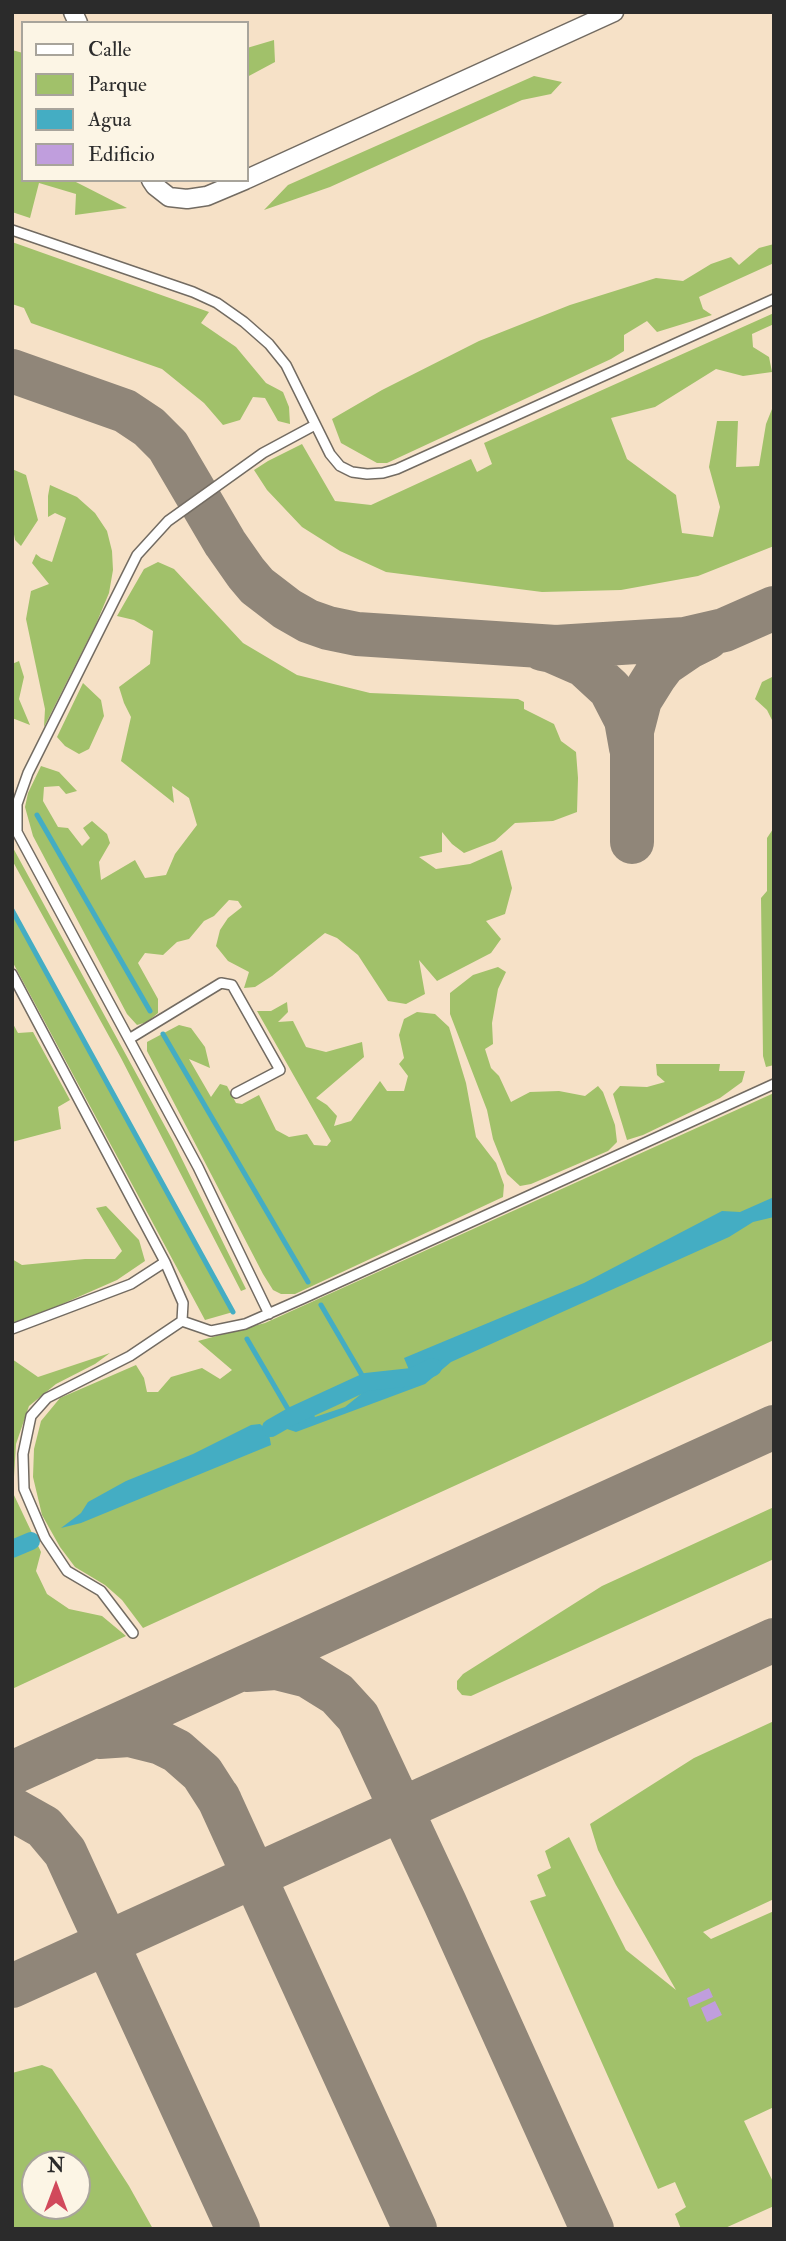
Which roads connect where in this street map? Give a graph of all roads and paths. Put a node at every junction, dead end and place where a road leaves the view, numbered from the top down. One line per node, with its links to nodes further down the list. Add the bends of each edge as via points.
1 (614, 12): 2 (street)
2 (248, 179)
3 (152, 182): 4 (street, via 169,197 187,199)
4 (241, 182)
5 (12, 230): 7 (lane, via 217,303 244,321 286,365)
6 (774, 299): 7 (lane, via 383,473 352,472 340,466)
7 (315, 425): 9 (lane, via 263,453 168,521 137,555 17,804 17,832)
8 (12, 974): 12 (lane)
9 (129, 1039): 11 (lane, via 220,983 232,985 280,1070); 13 (lane)
10 (774, 1083): 13 (lane)
11 (236, 1093)
12 (165, 1262): 14 (lane, via 183,1303); 15 (lane, via 131,1284)
13 (269, 1314): 14 (lane, via 211,1331)
14 (182, 1321): 16 (lane, via 130,1356 47,1398 31,1416 23,1454 24,1489 45,1538 67,1571 101,1591)
15 (12, 1329)
16 (133, 1633)

